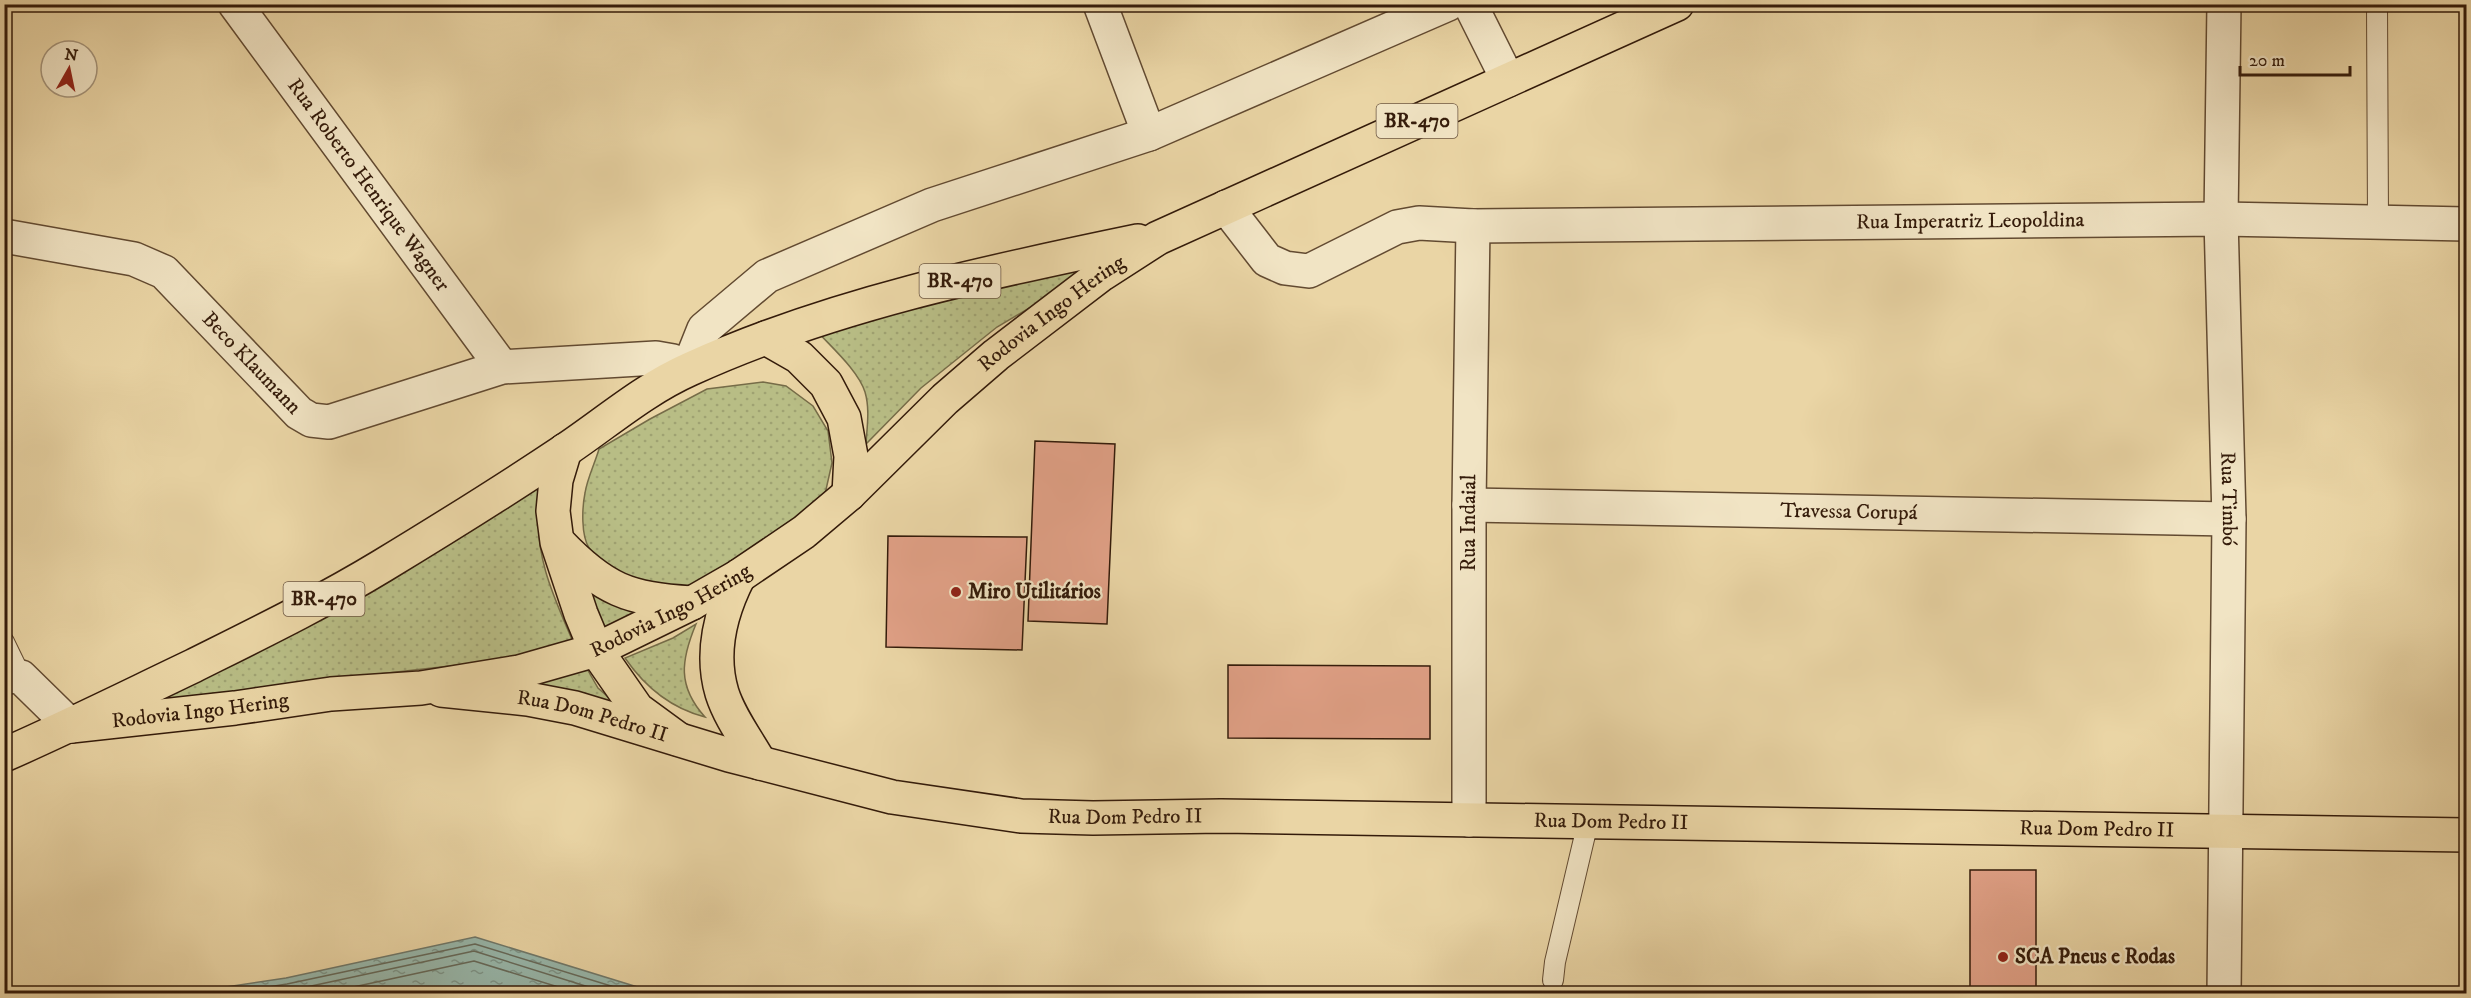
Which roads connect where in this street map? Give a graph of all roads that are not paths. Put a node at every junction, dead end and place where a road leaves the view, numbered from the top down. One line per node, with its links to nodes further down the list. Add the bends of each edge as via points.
1 (235, 4): 18 (street, Rua Roberto Henrique Wagner)
2 (1100, 4): 9 (street)
3 (1448, 4): 9 (street)
4 (1470, 4): 8 (street)
5 (1677, 4): 8 (main road, Rodovia Ingo Hering / BR-470)
6 (2224, 4): 11 (street, Rua Timbó)
7 (2377, 4): 12 (lane)
8 (1508, 80): 10 (main road, Rodovia Ingo Hering / BR-470)
9 (1149, 134): 19 (street, via 932,205 767,276 704,329)
10 (1226, 207): 14 (street, Rua Imperatriz Leopoldina, via 1267,260 1285,268 1309,271 1397,227 1419,223); 16 (main road, Rodovia Ingo Hering / BR-470)
11 (2221, 219): 12 (street, Rua Imperatriz Leopoldina); 14 (street, Rua Imperatriz Leopoldina); 23 (street, Rua Timbó)
12 (2378, 223): 13 (street, Rua Imperatriz Leopoldina)
13 (2466, 224)
14 (1473, 226): 22 (street, Rua Indaial)
15 (4, 236): 18 (street, Beco Klaumann, via 134,259 164,272 298,413 311,420 329,422)
16 (1158, 237): 17 (main road, Rodovia Ingo Hering / BR-470, via 960,281); 21 (main road, Rodovia Ingo Hering / BR-470, via 1102,274 996,355 945,399)
17 (766, 338): 19 (main road, Rodovia Ingo Hering / BR-470); 21 (main road, via 799,357 826,384 844,418 852,456)
18 (502, 367): 19 (street, Beco Klaumann, via 656,358)
19 (688, 369): 20 (main road, Rodovia Ingo Hering / BR-470, via 634,399)
20 (566, 450): 24 (main road, via 554,500); 31 (main road, Rodovia Ingo Hering / BR-470, via 381,567 282,622)
21 (849, 494): 25 (main road, Rodovia Ingo Hering / BR-470, via 804,532)
22 (1469, 505): 23 (street, Travessa Corupá); 35 (street, Rua Indaial)
23 (2229, 519): 37 (street, Rua Timbó)
24 (557, 542): 26 (main road, via 584,570 617,590 654,601); 28 (main road)
25 (739, 576): 26 (main road, Rodovia Ingo Hering / BR-470); 34 (main road, via 719,627 717,663 722,692)
26 (692, 603): 28 (main road, Rodovia Ingo Hering / BR-470)
27 (4, 642): 29 (lane)
28 (597, 650): 30 (main road, Rodovia Ingo Hering / BR-470, via 519,672); 32 (main road, via 638,708)
29 (13, 676): 31 (street)
30 (421, 688): 31 (main road, Rodovia Ingo Hering / BR-470, via 331,694); 32 (main road, Rua Dom Pedro II, via 564,705)
31 (71, 726): 33 (main road, Rodovia Ingo Hering / BR-470)
32 (678, 739): 34 (main road, Rua Dom Pedro II)
33 (4, 755)
34 (760, 763): 35 (main road, Rua Dom Pedro II, via 892,797 1021,816)
35 (1468, 820): 36 (main road, Rua Dom Pedro II)
36 (1588, 822): 37 (main road, Rua Dom Pedro II); 39 (lane)
37 (2228, 832): 38 (main road, Rua Dom Pedro II); 40 (street, Rua Timbó)
38 (2466, 835)
39 (1553, 981)
40 (2224, 993)

